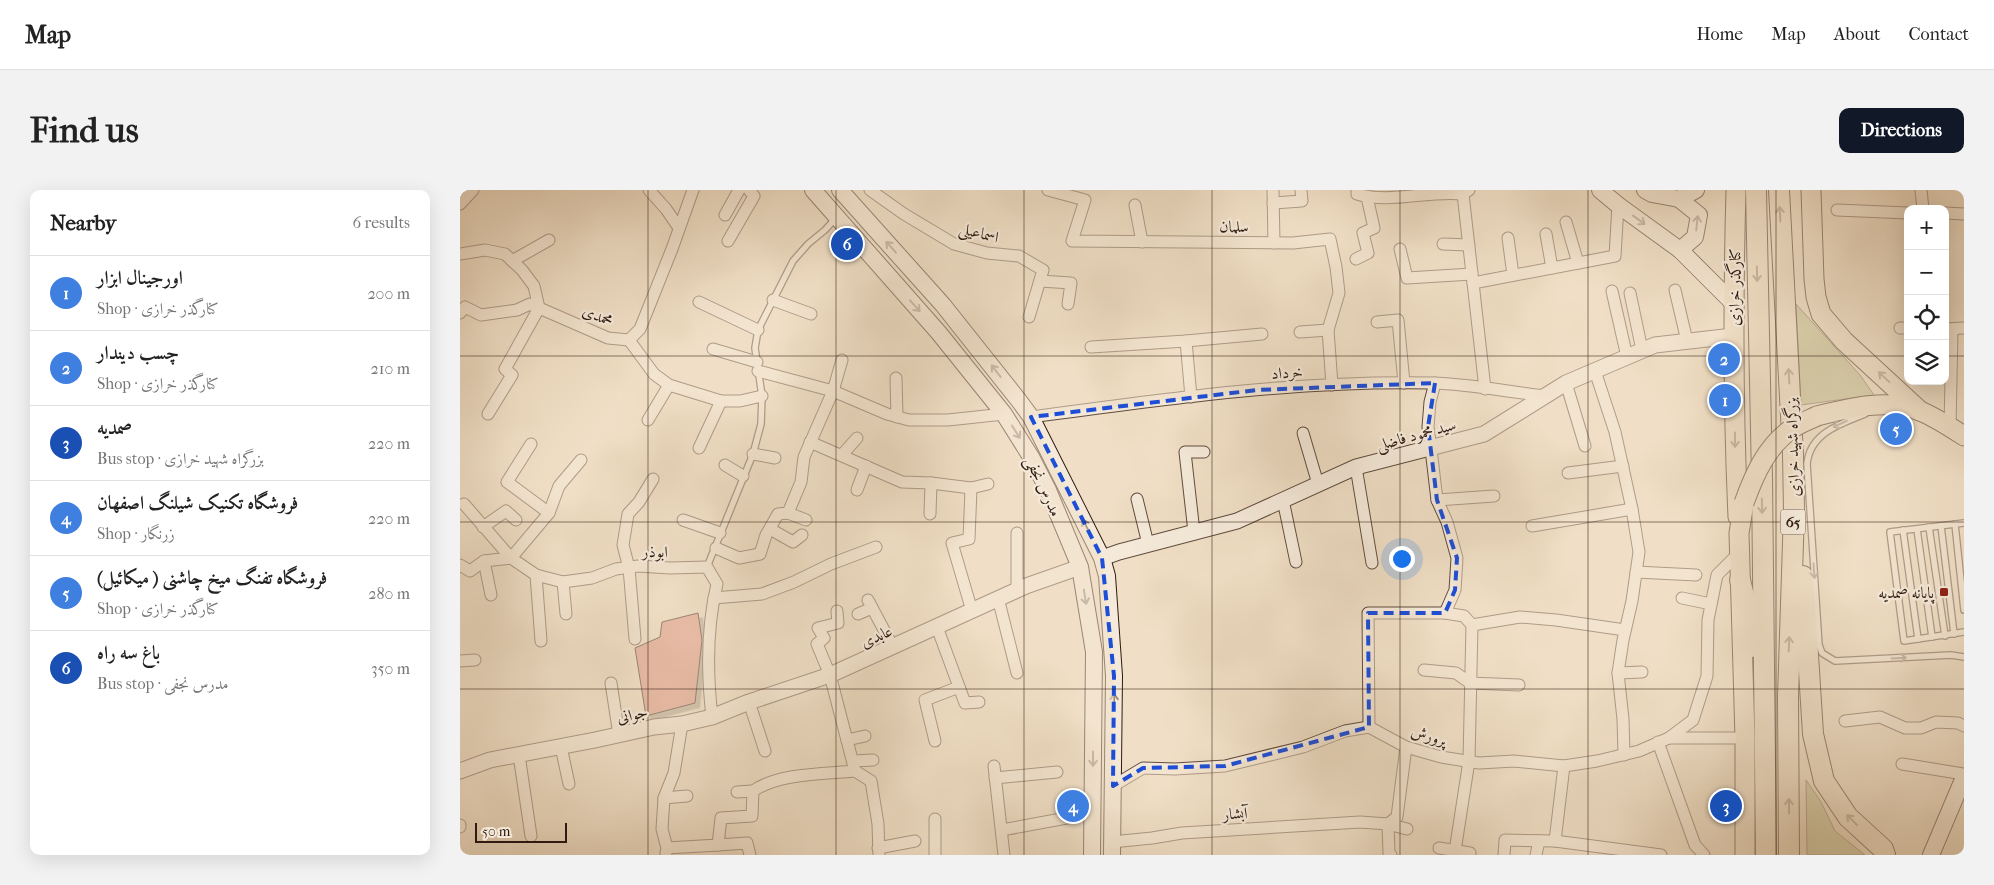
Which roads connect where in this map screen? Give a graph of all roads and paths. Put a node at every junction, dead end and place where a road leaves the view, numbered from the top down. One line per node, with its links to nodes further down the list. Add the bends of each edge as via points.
1 (473, 190): 26 (street)
2 (649, 190): 37 (street)
3 (692, 190): 37 (street, محمدی)
4 (739, 190): 32 (street)
5 (749, 190): 41 (street, via 754,196)
6 (813, 190): 35 (main road, مدرس نجفی)
7 (840, 190): 52 (main road, مدرس نجفی, one-way to 7)
8 (870, 190): 57 (street, اسماعیلی, via 954,244 987,253 1020,256 1043,270)
9 (1273, 190): 25 (street)
10 (1301, 190): 25 (street, via 1302,201)
11 (1357, 190): 23 (street, via 1357,194)
12 (1600, 190): 28 (main road)
13 (1645, 190): 24 (main road)
14 (1696, 190): 24 (main road)
15 (1736, 190): 63 (main road, کنارگذر خرازی)
16 (1756, 190): 271 (highway, بزرگراه شهید خرازی / 65, one-way to 271)
17 (1779, 190): 115 (highway, بزرگراه شهید خرازی / 65, one-way to 17)
18 (1811, 190): 99 (main road, one-way to 18, via 1844,341 1822,314 1814,279)
19 (1921, 190): 29 (street)
20 (1055, 191): 42 (street, سلمان, via 1085,200 1072,241)
21 (1408, 192): 22 (street); 23 (street, via 1383,198)
22 (1466, 192): 45 (street)
23 (1367, 197): 49 (street, via 1374,228 1363,233 1368,254)
24 (1679, 199): 47 (main road, one-way to 24, via 1695,237 1699,215)
25 (1273, 203): 43 (street)
26 (460, 204)
27 (1135, 204): 42 (street)
28 (1618, 205): 47 (main road, one-way to 47); 51 (street, via 1615,256)
29 (1923, 205)
30 (1837, 210): 31 (street)
31 (1904, 212)
32 (725, 214)
33 (1949, 214): 34 (street)
34 (1964, 214)
35 (837, 217): 56 (main road, مدرس نجفی); 61 (lane, via 793,261)
36 (1566, 222): 51 (street)
37 (679, 228): 76 (street, محمدی, via 640,329)
38 (1546, 234): 53 (street)
39 (1508, 238): 54 (street)
40 (549, 240): 50 (street)
41 (728, 241)
42 (1142, 242): 43 (street, سلمان)
43 (1274, 243): 72 (street, سلمان, via 1330,240 1339,293)
44 (1443, 244): 45 (street)
45 (1468, 244): 55 (street)
46 (1400, 249): 55 (street, via 1407,278)
47 (1680, 250): 63 (main road)
48 (460, 254): 50 (street, via 485,250 505,254)
49 (1356, 259)
50 (512, 260): 65 (street, via 534,286)
51 (1578, 263): 53 (street)
52 (908, 265): 56 (main road); 103 (main road, مدرس نجفی, one-way to 52)
53 (1552, 268): 54 (street)
54 (1513, 275): 55 (street)
55 (1472, 279): 92 (street)
56 (892, 281): 101 (main road, مدرس نجفی, one-way to 101, via 940,333)
57 (1040, 281): 64 (street, via 1071,283); 68 (street)
58 (1675, 290): 77 (street)
59 (1612, 291): 82 (street)
60 (1630, 293): 81 (street)
61 (773, 300): 67 (street); 71 (lane)
62 (699, 302): 71 (street)
63 (1733, 303): 75 (main road, کنارگذر خرازی)
64 (1068, 304)
65 (539, 308): 66 (street, محمدی, via 530,304 516,310 481,315 465,307); 76 (street, محمدی, via 608,338); 100 (street, via 505,369 512,375)
66 (460, 313)
67 (812, 314)
68 (1029, 317)
69 (1377, 322): 87 (street, via 1398,320)
70 (1954, 329): 105 (street)
71 (758, 330): 84 (lane, via 755,348)
72 (1328, 330): 73 (street); 90 (street, سلمان)
73 (1300, 332)
74 (1262, 334): 78 (street)
75 (1733, 336): 77 (street, سید محمود فاضلی); 155 (main road, کنارگذر خرازی, one-way to 155)
76 (629, 340): 91 (street, via 654,374)
77 (1687, 341): 81 (street, سید محمود فاضلی)
78 (1186, 342): 79 (street); 96 (street)
79 (1091, 347)
80 (713, 349): 84 (street)
81 (1642, 350): 82 (street, سید محمود فاضلی)
82 (1627, 357): 85 (street, سید محمود فاضلی)
83 (842, 360): 93 (street)
84 (758, 367): 93 (street); 94 (lane)
85 (1595, 371): 89 (street, سید محمود فاضلی); 121 (street, via 1616,432)
86 (896, 378): 102 (street)
87 (1404, 383): 88 (street, خرداد); 90 (street, خرداد)
88 (1435, 383): 92 (street, خرداد); 112 (street, via 1430,402)
89 (1566, 383): 95 (street, سید محمود فاضلی); 110 (street)
90 (1332, 385): 96 (street, خرداد)
91 (669, 386): 97 (street); 104 (street)
92 (1485, 389): 95 (street, خرداد)
93 (833, 391): 102 (street); 108 (street)
94 (762, 396): 97 (street); 114 (lane, via 761,424)
95 (1546, 396): 112 (street, سید محمود فاضلی, via 1484,434)
96 (1191, 397): 103 (street, خرداد)
97 (721, 401): 111 (street)
98 (1885, 406): 99 (main road, via 1900,405); 155 (main road, bridge, via 1841,409 1792,428 1770,450 1753,478 1744,503); 198 (lane, one-way to 198, via 1826,432 1808,455 1806,464 1819,645 1822,652 1835,661)
99 (1920, 411): 105 (main road)
100 (488, 414)
101 (1004, 414): 102 (street, via 948,420); 168 (main road, مدرس نجفی, one-way to 168, via 1048,490)
102 (897, 417)
103 (1031, 417): 162 (main road, مدرس نجفی, one-way to 103)
104 (648, 420)
105 (1957, 431)
106 (1302, 433): 128 (street)
107 (857, 438): 116 (street)
108 (810, 442): 116 (street); 138 (street, via 804,457 801,482)
109 (531, 444): 137 (street, via 506,482)
110 (1585, 446)
111 (699, 448)
112 (1431, 449): 122 (street, سید محمود فاضلی); 134 (street)
113 (1204, 452): 152 (street, via 1185,452)
114 (753, 454): 117 (street); 124 (lane)
115 (1793, 454): 272 (highway, بزرگراه شهید خرازی / 65, one-way to 115, via 1788,697); 273 (highway, one-way to 115, via 1848,817 1824,781 1813,734)
116 (842, 455): 120 (street)
117 (775, 458)
118 (581, 460): 137 (street, via 559,486)
119 (725, 465): 124 (street)
120 (866, 466): 126 (street, via 902,482); 130 (street)
121 (1623, 466): 123 (street); 136 (street)
122 (1356, 467): 128 (street, سید محمود فاضلی); 165 (street)
123 (1568, 473)
124 (743, 476): 153 (lane)
125 (653, 479): 169 (street, via 628,514 623,545)
126 (931, 483): 129 (street); 139 (street)
127 (988, 484): 129 (street)
128 (1318, 484): 133 (street, سید محمود فاضلی)
129 (971, 488): 183 (street, via 969,540 952,543)
130 (857, 490)
131 (1494, 496): 134 (street)
132 (1137, 499): 157 (street)
133 (1284, 500): 152 (street, سید محمود فاضلی, via 1237,521); 164 (street)
134 (1437, 500): 184 (street, via 1457,558 1455,590)
135 (464, 504): 147 (street, ابوذر)
136 (1632, 509): 145 (street); 170 (street, via 1639,552)
137 (549, 512): 161 (street)
138 (788, 512): 142 (street); 149 (street, via 778,514)
139 (930, 514)
140 (516, 520): 147 (street, via 506,511)
141 (683, 520): 153 (street)
142 (806, 520)
143 (1964, 523): 144 (lane)
144 (1955, 524): 146 (lane); 181 (lane)
145 (1532, 526)
146 (1941, 526): 148 (lane); 191 (lane)
147 (483, 527): 161 (street, ابوذر)
148 (1929, 527): 150 (lane); 192 (lane)
149 (770, 529): 156 (street, via 793,542); 159 (street, via 760,554 739,558)
150 (1917, 529): 151 (lane); 193 (lane)
151 (1903, 530): 195 (lane); 195 (lane, via 1890,532 1904,641)
152 (1194, 532): 157 (street, سید محمود فاضلی)
153 (720, 533): 159 (lane)
154 (1017, 533): 175 (street)
155 (1739, 534): 160 (main road)
156 (802, 535)
157 (1148, 544): 162 (street, سید محمود فاضلی)
158 (876, 547): 177 (street, via 762,594)
159 (716, 548): 167 (lane)
160 (1739, 553): 173 (main road); 180 (street, via 1717,575)
161 (511, 558): 163 (street); 171 (street, ابوذر)
162 (1102, 558): 239 (main road, مدرس نجفی, one-way to 162, via 1114,676 1107,576)
163 (484, 561): 166 (street, via 470,571); 176 (street)
164 (1296, 562)
165 (1372, 563)
166 (460, 565)
167 (707, 567): 169 (street, ابوذر); 177 (street, via 717,584)
168 (1080, 567): 175 (street, عابدی); 263 (main road, مدرس نجفی, one-way to 263, via 1094,652)
169 (629, 568): 174 (street, ابوذر); 194 (street)
170 (1636, 572): 172 (street); 189 (street)
171 (536, 575): 174 (street, ابوذر); 196 (street)
172 (1696, 575)
173 (1740, 580): 219 (main road); 270 (highway, via 1752,629)
174 (563, 582): 185 (street)
175 (1017, 590): 178 (street, عابدی)
176 (491, 595)
177 (714, 598): 212 (street, via 709,694)
178 (998, 598): 183 (street, عابدی); 203 (street)
179 (1682, 598): 180 (street)
180 (1711, 604): 221 (street, via 1707,676 1693,720)
181 (1964, 610)
182 (837, 611): 205 (street, via 838,623 818,628 824,638 817,644)
183 (972, 611): 188 (street, عابدی)
184 (1445, 613): 187 (street, via 1464,616); 216 (street, via 1368,613)
185 (566, 614)
186 (858, 614): 197 (street, via 870,604)
187 (1472, 625): 189 (street, via 1520,618); 207 (street)
188 (937, 627): 197 (street, عابدی); 209 (street)
189 (1625, 630): 204 (street)
190 (1964, 632): 191 (lane)
191 (1954, 634): 192 (lane)
192 (1945, 636): 193 (lane)
193 (1932, 637): 195 (lane)
194 (635, 639)
195 (1918, 639)
196 (541, 641)
197 (893, 647): 205 (street, عابدی)
198 (1964, 657)
199 (475, 660): 200 (street)
200 (460, 661)
201 (1424, 670): 207 (street, via 1456,673)
202 (1642, 672): 204 (street)
203 (1017, 673)
204 (1618, 673): 227 (street)
205 (830, 675): 210 (street, عابدی); 220 (street)
206 (611, 683): 217 (street)
207 (1470, 683): 208 (street); 229 (street)
208 (1519, 685)
209 (958, 687): 211 (street, via 964,703); 222 (street, via 925,700)
210 (749, 702): 212 (street, عابدی); 225 (street)
211 (978, 702)
212 (712, 717): 214 (street, عابدی)
213 (1844, 721): 215 (street, via 1880,717 1905,728 1921,728 1936,722)
214 (682, 724): 217 (street, جوانی); 243 (street, via 674,773)
215 (1964, 726)
216 (1369, 727): 224 (street, پرورش); 239 (street, via 1225,766 1142,768)
217 (619, 735): 223 (street, جوانی)
218 (866, 736): 220 (street)
219 (1745, 738): 221 (street, پرورش); 269 (main road)
220 (847, 740): 231 (street)
221 (1664, 740): 227 (street, پرورش); 268 (street, via 1695,845)
222 (935, 741)
223 (561, 747): 226 (street, جوانی); 238 (street)
224 (1406, 747): 229 (street, پرورش); 246 (street, via 1397,817)
225 (765, 750)
226 (519, 755): 234 (street, جوانی, via 490,760); 249 (street)
227 (1624, 755): 233 (street, پرورش)
228 (873, 760): 231 (street)
229 (1469, 761): 233 (street, پرورش); 258 (street)
230 (1902, 764): 236 (street)
231 (854, 766): 240 (street, via 764,783); 257 (street, via 871,781)
232 (994, 766): 237 (street)
233 (1564, 766): 252 (street)
234 (460, 771)
235 (1057, 772): 237 (street)
236 (1964, 776): 274 (main road)
237 (995, 778): 248 (street)
238 (569, 784)
239 (1113, 786): 254 (main road, مدرس نجفی)
240 (752, 790): 241 (street); 253 (street, via 752,816 721,818)
241 (737, 792)
242 (687, 796): 243 (street)
243 (664, 798): 256 (street, via 662,829)
244 (1072, 817): 248 (street)
245 (935, 819): 261 (street)
246 (1388, 824): 247 (street, آبشار); 254 (street, آبشار, via 1360,822 1182,833); 264 (street)
247 (1407, 829)
248 (1002, 830): 262 (street)
249 (531, 836)
250 (915, 841): 257 (street)
251 (1539, 841): 252 (street); 265 (street, via 1505,840); 266 (street)
252 (1555, 841): 267 (street)
253 (718, 845): 256 (street); 260 (street, via 747,843)
254 (1112, 848)
255 (1439, 848): 258 (street)
256 (666, 851)
257 (879, 851)
258 (1455, 851): 259 (street)
259 (1470, 852)
260 (750, 855)
261 (935, 855)
262 (1004, 855)
263 (1092, 855)
264 (1391, 855)
265 (1504, 855)
266 (1536, 855)
267 (1661, 855)
268 (1704, 855)
269 (1745, 855)
270 (1754, 855)
271 (1766, 855)
272 (1789, 855)
273 (1885, 855)
274 (1931, 855)

